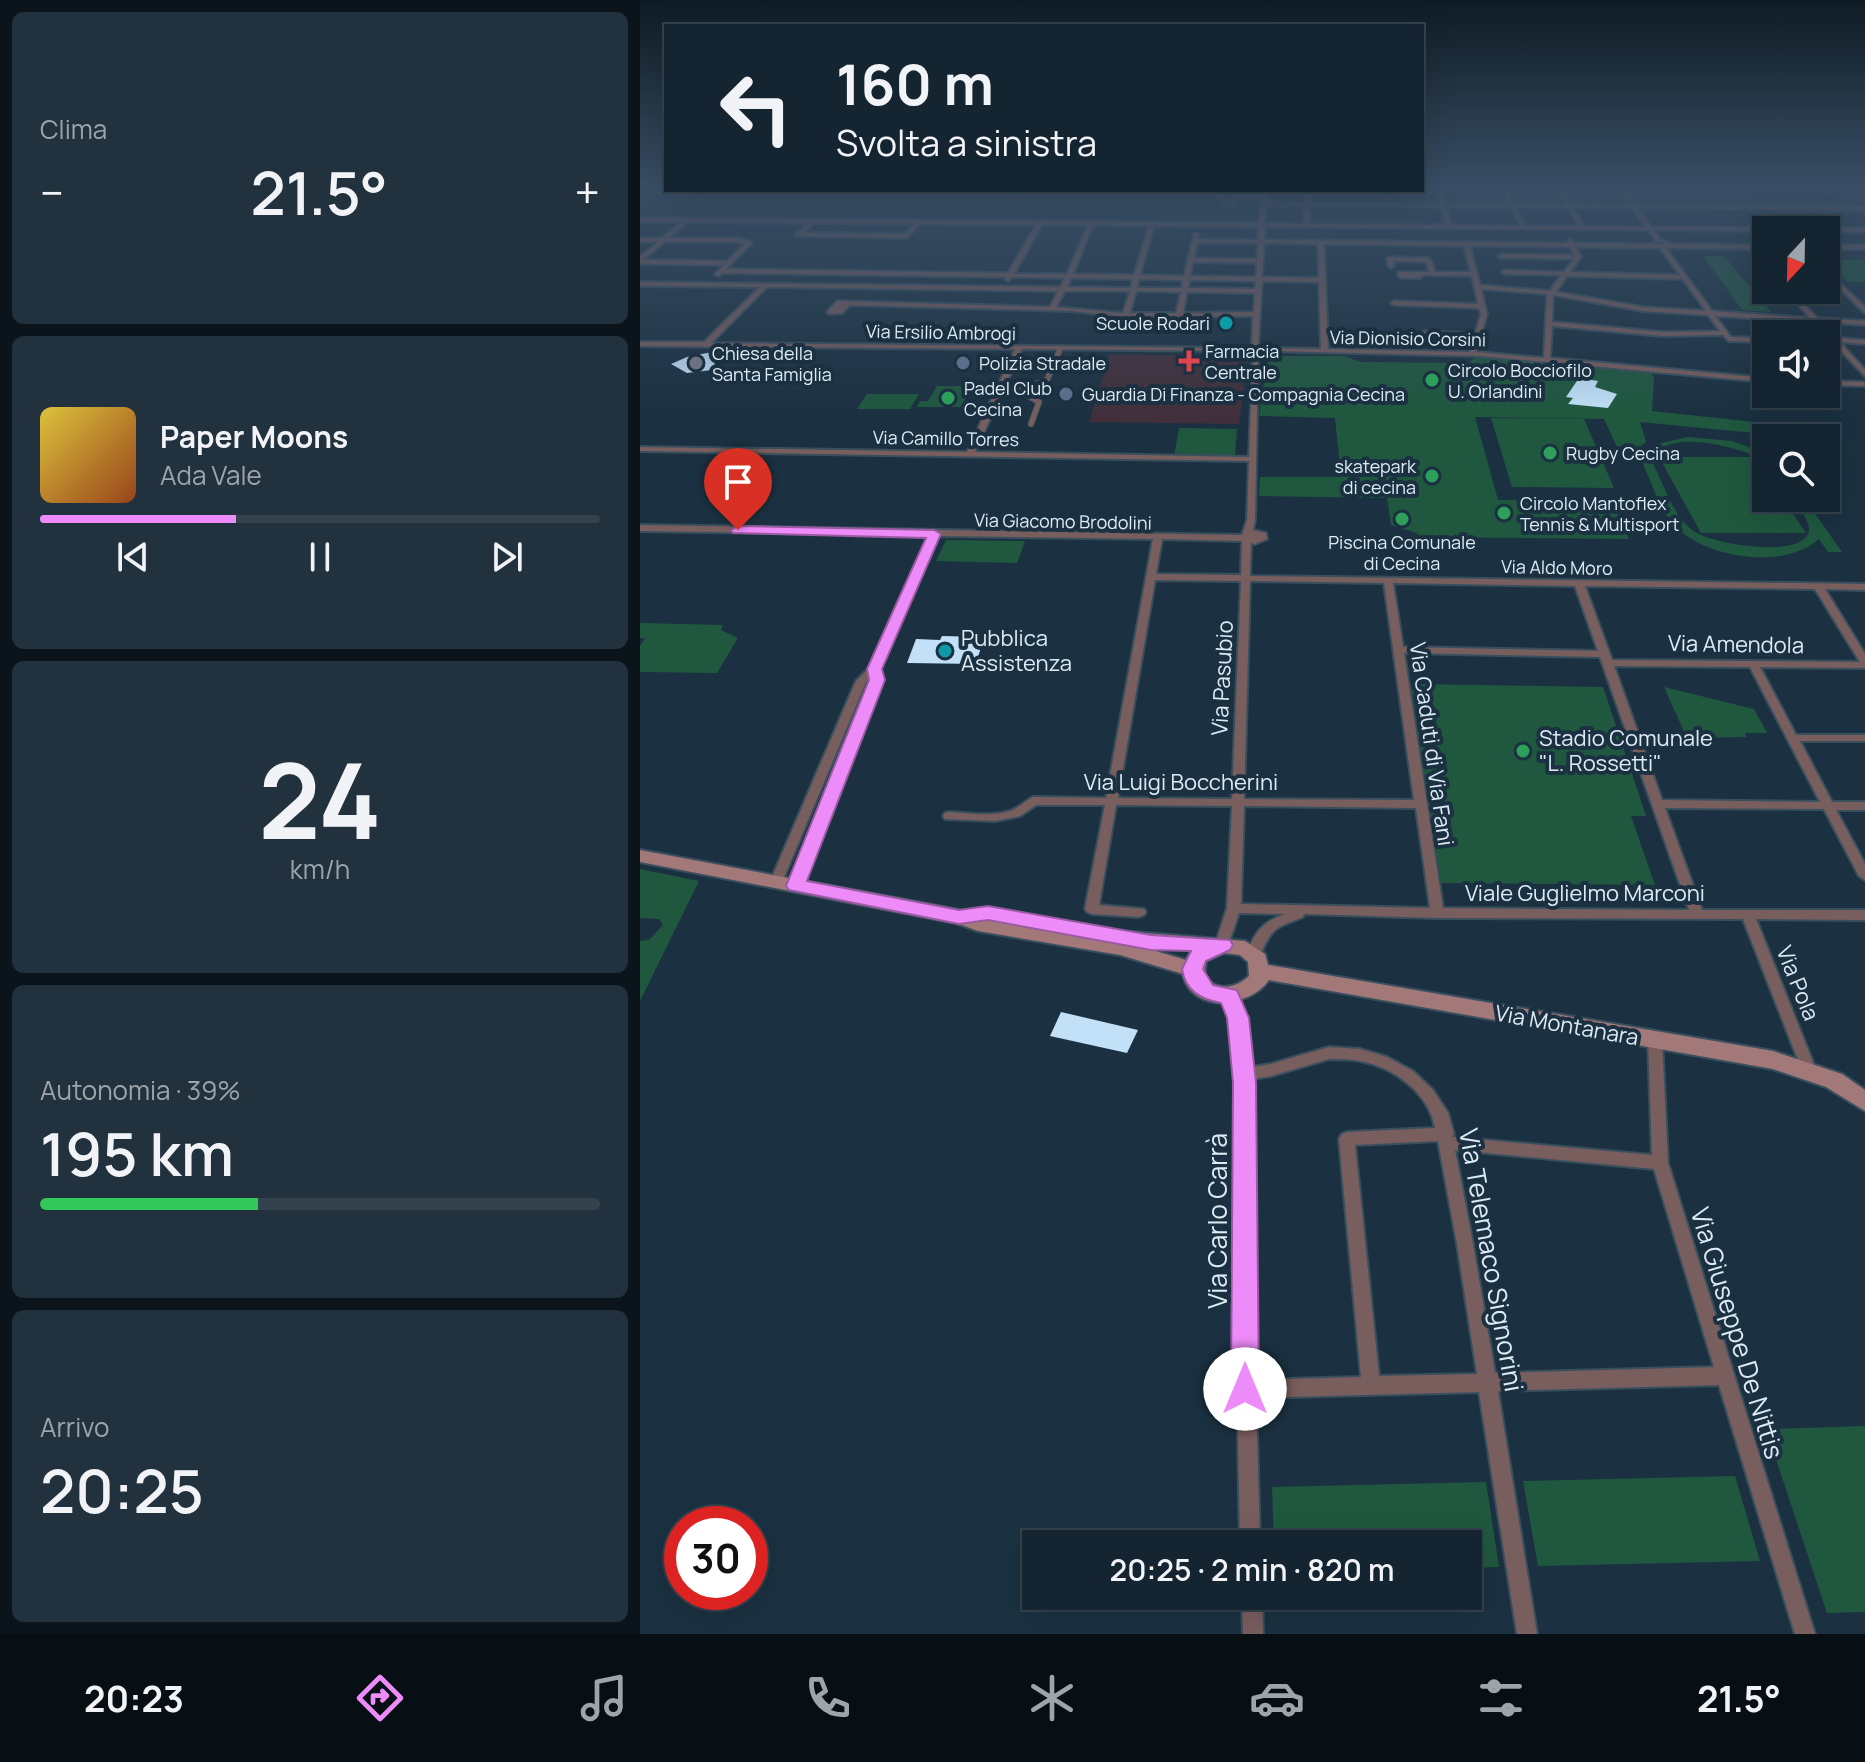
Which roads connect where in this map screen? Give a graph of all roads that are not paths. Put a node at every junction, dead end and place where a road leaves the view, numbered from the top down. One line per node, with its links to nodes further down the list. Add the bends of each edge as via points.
1 (696, 262): 13 (street)
2 (1018, 262): 21 (street)
3 (1075, 262): 22 (street)
4 (1141, 262): 24 (street)
5 (1190, 262): 25 (street)
6 (1261, 262): 26 (street, Via Pasubio)
7 (1321, 262): 27 (street)
8 (1390, 262): 14 (street)
9 (1429, 262): 18 (street)
10 (1470, 262): 28 (street)
11 (1575, 262): 19 (street)
12 (1674, 262): 23 (street)
13 (729, 263): 15 (street)
14 (1391, 266)
15 (721, 271): 21 (street); 31 (street)
16 (1505, 272): 19 (street)
17 (1419, 273): 18 (street)
18 (1432, 273): 28 (street)
19 (1568, 273): 20 (street); 29 (street)
20 (1592, 275): 23 (street); 32 (street)
21 (1010, 276): 22 (street); 35 (street)
22 (1069, 277): 24 (street); 36 (street)
23 (1685, 277): 53 (street)
24 (1136, 278): 25 (street); 37 (street)
25 (1186, 279): 26 (street); 38 (street)
26 (1260, 280): 27 (street); 39 (street, Via Pasubio)
27 (1321, 280): 76 (street)
28 (1474, 281): 29 (street); 40 (street); 47 (street)
29 (1561, 283): 40 (street)
30 (640, 284): 31 (street)
31 (707, 284): 33 (street)
32 (1590, 284)
33 (766, 285): 35 (street); 71 (street)
34 (1840, 285): 41 (street)
35 (1002, 288): 36 (street); 48 (street)
36 (1062, 289): 37 (street); 49 (street)
37 (1133, 290): 38 (street); 54 (street)
38 (1184, 290): 39 (street); 55 (street)
39 (1259, 291): 52 (street, Via Pasubio)
40 (1552, 293): 45 (street); 61 (street)
41 (1851, 296): 42 (street); 51 (street)
42 (1865, 297)
43 (848, 303): 48 (street)
44 (1394, 303): 47 (street)
45 (1613, 304): 50 (street); 62 (street)
46 (1802, 304): 58 (street)
47 (1481, 306): 65 (street, via 1484,314)
48 (992, 307): 49 (street); 56 (street)
49 (1052, 308): 54 (street)
50 (1660, 310): 53 (street); 64 (street)
51 (1865, 311)
52 (1258, 314): 55 (street); 75 (street, Via Pasubio)
53 (1710, 314): 57 (street); 66 (street)
54 (1126, 315): 55 (street)
55 (1179, 315)
56 (985, 320)
57 (1803, 320)
58 (1817, 320)
59 (1840, 322): 60 (street)
60 (1865, 323)
61 (1549, 324): 62 (street); 78 (street)
62 (1606, 329): 64 (street)
63 (1425, 333): 65 (street)
64 (1676, 334): 66 (street)
65 (1476, 336): 77 (street)
66 (1727, 336): 67 (street)
67 (1752, 339)
68 (1840, 340): 69 (street)
69 (1865, 342)
70 (640, 344): 71 (street, Via Ersilio Ambrogi)
71 (705, 345): 73 (street, Via Ersilio Ambrogi)
72 (1840, 346): 79 (street)
73 (1019, 349): 74 (street, Via Ersilio Ambrogi); 85 (street)
74 (1060, 349): 75 (street, Via Ersilio Ambrogi); 83 (street, via 1047,380 1018,390 1039,402)
75 (1255, 351): 76 (street, Via Dionisio Corsini); 86 (street, Via Pasubio)
76 (1325, 352): 77 (street, Via Dionisio Corsini)
77 (1472, 354): 78 (street, Via Dionisio Corsini)
78 (1547, 358): 80 (street, Via Dionisio Corsini)
79 (1865, 374)
80 (1752, 379)
81 (1840, 384): 82 (street)
82 (1865, 385)
83 (1031, 424)
84 (640, 449): 85 (street, Via Camillo Torres)
85 (970, 455): 86 (street, Via Camillo Torres)
86 (1252, 459): 87 (street, Via Pasubio)
87 (1251, 520): 90 (street); 91 (street, Via Pasubio)
88 (640, 528): 89 (street, Via Giacomo Brodolini)
89 (934, 534): 92 (street, Via Giacomo Brodolini); 104 (street)
90 (1262, 536): 91 (street); 93 (street)
91 (1246, 537): 92 (street, Via Giacomo Brodolini); 93 (street, Via Pasubio)
92 (1158, 539): 94 (street)
93 (1248, 556): 95 (street, Via Pasubio)
94 (1151, 577): 95 (street, Via Aldo Moro); 107 (street)
95 (1248, 578): 96 (street, Via Aldo Moro); 108 (street, Via Pasubio)
96 (1388, 580): 97 (street, Via Aldo Moro); 100 (street, Via Caduti di Via Fani)
97 (1579, 583): 98 (street, Via Aldo Moro); 101 (street)
98 (1818, 586): 99 (street, Via Aldo Moro); 102 (street)
99 (1865, 587)
100 (1398, 650): 101 (street, Via Amendola); 109 (street, Via Caduti di Via Fani)
101 (1605, 658): 103 (street, Via Amendola); 110 (street)
102 (1865, 664): 103 (street, Via Amendola)
103 (1754, 665): 105 (street)
104 (874, 669): 116 (street, via 861,681); 116 (street, via 877,680)
105 (1791, 738): 106 (street); 111 (street)
106 (1865, 738)
107 (1112, 802): 108 (street, Via Luigi Boccherini); 113 (street, Via Luigi Boccherini, via 1033,801 1014,816); 118 (street, via 1092,909)
108 (1236, 802): 109 (street, Via Luigi Boccherini); 117 (street, Via Pasubio)
109 (1419, 804): 121 (street, Via Caduti di Via Fani)
110 (1657, 804): 111 (street); 120 (street)
111 (1828, 806): 112 (street); 115 (street)
112 (1865, 806)
113 (949, 816)
114 (640, 856): 116 (main road)
115 (1865, 876)
116 (786, 884): 124 (main road)
117 (1234, 908): 119 (street, Viale Guglielmo Marconi); 125 (street, Via Pasubio)
118 (1139, 912)
119 (1306, 912): 121 (street, Viale Guglielmo Marconi); 126 (street, Viale Guglielmo Marconi, via 1269,925 1258,936)
120 (1696, 912): 121 (street, Viale Guglielmo Marconi); 122 (street, Viale Guglielmo Marconi)
121 (1437, 913)
122 (1747, 913): 123 (street, Viale Guglielmo Marconi); 130 (street, Via Pola)
123 (1865, 915)
124 (959, 917): 125 (main road, via 988,913 1151,943); 127 (main road, via 1134,951)
125 (1222, 945): 126 (main road, via 1234,945); 127 (main road, via 1198,956)
126 (1258, 963): 128 (main road, via 1255,985); 129 (main road, Via Montanara)
127 (1192, 969): 128 (main road, via 1207,992)
128 (1229, 996): 131 (street, Via Carlo Carrà, via 1238,1018)
129 (1655, 1040): 130 (main road, Via Montanara); 134 (street, Via Giuseppe De Nittis)
130 (1809, 1070): 132 (main road, Via Montanara)
131 (1244, 1074): 133 (street, Via Telemaco Signorini, via 1329,1053 1360,1055 1397,1069 1428,1094); 138 (street, Via Carlo Carrà)
132 (1865, 1102)
133 (1447, 1138): 134 (street); 136 (street, Via Telemaco Signorini); 137 (street, via 1347,1139)
134 (1660, 1163): 135 (street, Via Giuseppe De Nittis)
135 (1723, 1376): 136 (street); 143 (street, Via Giuseppe De Nittis)
136 (1487, 1382): 137 (street); 142 (street, Via Telemaco Signorini)
137 (1371, 1386): 138 (street)
138 (1245, 1389): 139 (street, Via Carlo Carrà)
139 (1250, 1530)
140 (1252, 1610): 141 (street)
141 (1253, 1634)
142 (1527, 1634)
143 (1805, 1634)

